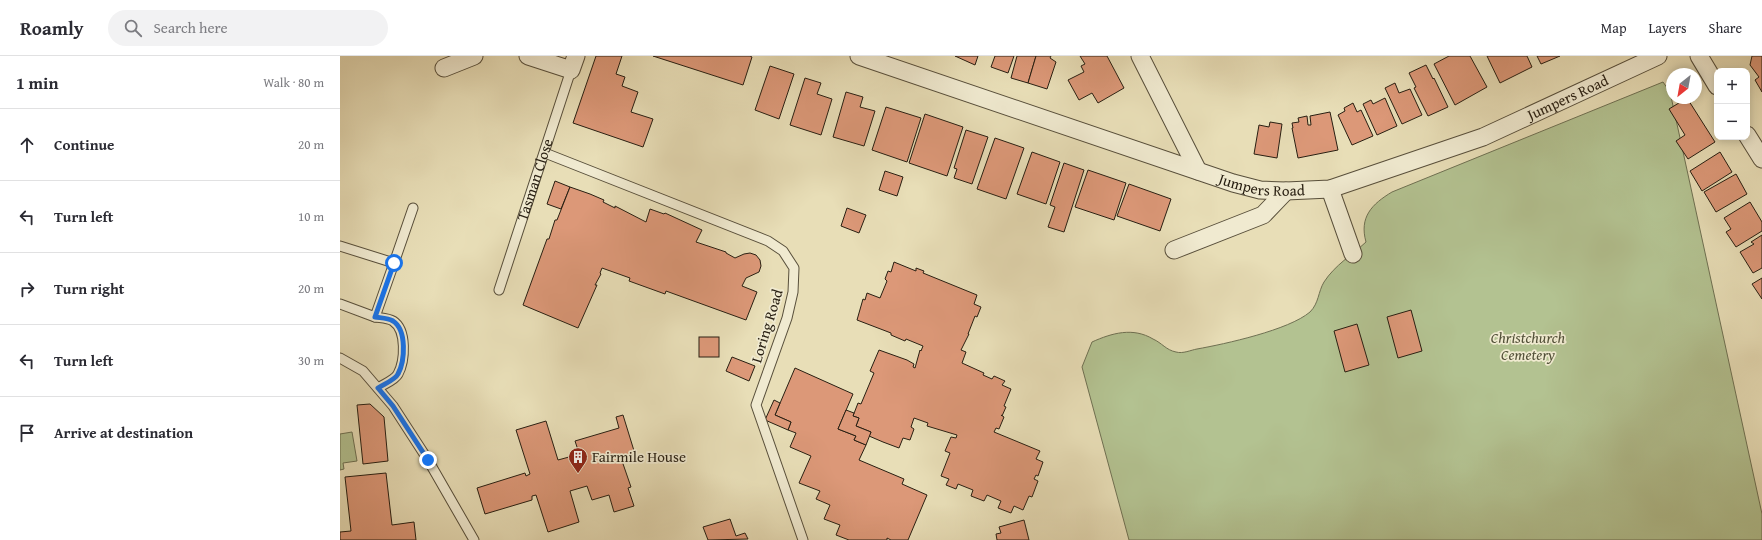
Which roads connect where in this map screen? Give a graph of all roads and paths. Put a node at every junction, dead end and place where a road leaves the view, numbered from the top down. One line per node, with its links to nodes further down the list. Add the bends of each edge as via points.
1 (474, 56): 8 (street)
2 (528, 56): 7 (street, Tasman Close)
3 (859, 56): 13 (street, Jumpers Road)
4 (1140, 56): 13 (street)
5 (1658, 56): 14 (street, Jumpers Road, via 1483,137)
6 (1699, 56): 9 (street)
7 (573, 63): 11 (lane, Tasman Close)
8 (444, 68)
9 (1714, 81)
10 (1750, 140): 12 (street)
11 (545, 153): 21 (lane, Tasman Close); 27 (lane, Loring Road, via 768,241 783,251 787,257 794,268 793,292 787,318 756,405)
12 (1762, 159)
13 (1198, 171): 15 (street, Jumpers Road, via 1260,190)
14 (1330, 189): 15 (street, Jumpers Road); 19 (street)
15 (1286, 192): 18 (street, via 1263,215)
16 (413, 208): 20 (lane)
17 (340, 246): 20 (lane)
18 (1174, 250)
19 (1352, 254)
20 (394, 263): 23 (lane)
21 (499, 290)
22 (340, 304): 23 (lane)
23 (375, 317): 25 (lane, via 394,322 399,327 404,349 398,375)
24 (340, 358): 25 (lane, via 363,371)
25 (378, 388): 26 (lane, via 393,406 428,460)
26 (474, 540)
27 (803, 540)

